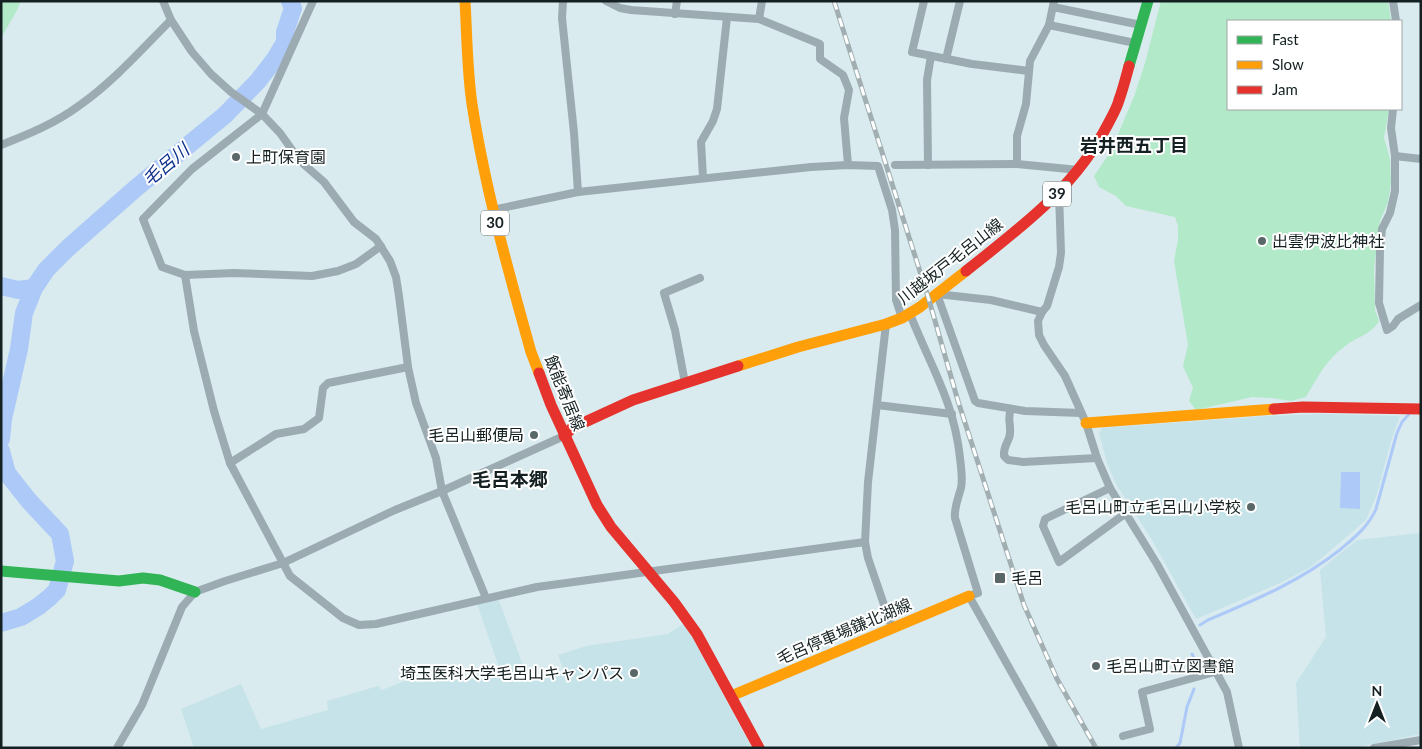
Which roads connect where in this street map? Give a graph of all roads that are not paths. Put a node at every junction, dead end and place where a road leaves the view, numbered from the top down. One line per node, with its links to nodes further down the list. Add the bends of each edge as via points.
1 (163, 1): 16 (street)
2 (313, 1): 25 (street)
3 (465, 1): 37 (main road, 飯能寄居線 / 30, via 472,101)
4 (563, 1): 35 (street)
5 (606, 1): 13 (street, via 620,8)
6 (677, 1): 13 (street)
7 (762, 1): 15 (street)
8 (924, 1): 21 (street, via 912,52)
9 (960, 1): 22 (street)
10 (1148, 1): 18 (main road, 川越坂戸毛呂山線 / 39)
11 (1393, 1): 17 (street)
12 (1054, 4): 18 (street); 19 (street)
13 (675, 14): 14 (street)
14 (727, 17): 15 (street); 34 (street, via 717,109 701,142)
15 (759, 18): 30 (street, via 820,44 820,59 843,75 849,90 844,118)
16 (171, 20): 25 (street, via 211,74); 26 (street, via 128,64 80,105 49,125)
17 (1396, 20)
18 (1141, 25): 20 (main road, 川越坂戸毛呂山線 / 39)
19 (1049, 26): 20 (street); 23 (street, via 1030,61)
20 (1135, 43): 33 (main road, 川越坂戸毛呂山線 / 39, via 1119,100)
21 (931, 56): 22 (street); 32 (street, via 927,80)
22 (946, 59): 23 (street)
23 (1029, 71): 29 (street, via 1026,104 1017,136)
24 (1393, 110): 27 (street, via 1391,128)
25 (259, 113): 38 (street, via 280,133 300,161 324,182 354,222); 39 (street, via 192,169 144,219 162,267)
26 (1, 145)
27 (1395, 156): 28 (street); 42 (street, via 1395,191 1382,230 1380,250 1379,303 1387,330)
28 (1421, 159)
29 (1017, 164): 32 (street); 33 (street)
30 (848, 165): 34 (street); 44 (street, via 878,166 892,210 896,300)
31 (895, 165): 32 (street)
32 (928, 165)
33 (1079, 170): 36 (main road, 川越坂戸毛呂山線 / 39)
34 (703, 178): 35 (street)
35 (578, 192): 37 (street)
36 (1059, 193): 41 (main road, 川越坂戸毛呂山線 / 39); 43 (street, via 1059,268 1047,306)
37 (492, 210): 53 (main road, 飯能寄居線 / 30, via 531,352)
38 (381, 246): 39 (street, via 356,264 312,276); 46 (street, via 396,276)
39 (185, 275): 55 (street, via 194,331)
40 (700, 278): 47 (street, via 664,293)
41 (937, 294): 43 (street, via 991,300); 44 (main road, 川越坂戸毛呂山線 / 39); 49 (street, via 975,401)
42 (1421, 304)
43 (1042, 312): 52 (street, via 1038,321 1039,335 1065,376)
44 (906, 316): 45 (main road, 川越坂戸毛呂山線 / 39); 51 (street, via 935,368)
45 (886, 324): 47 (main road, 川越坂戸毛呂山線 / 39, via 798,347); 48 (street)
46 (408, 367): 55 (street, via 328,383 323,388 319,418 304,429 276,434); 57 (street, via 416,403 436,458)
47 (685, 383): 53 (main road, 川越坂戸毛呂山線 / 39, via 633,400 572,428)
48 (877, 405): 51 (street); 59 (street)
49 (1010, 409): 52 (street); 54 (street, via 1011,435 1003,448 1008,460)
50 (1415, 409): 52 (main road, via 1303,407)
51 (952, 414): 64 (street, via 962,487 955,518 978,593)
52 (1083, 418): 54 (street)
53 (564, 436): 57 (street); 62 (main road, 飯能寄居線 / 30, via 604,516)
54 (1097, 458): 56 (street)
55 (230, 463): 60 (street)
56 (1110, 488): 58 (street); 58 (street, via 1045,519 1042,526 1059,562)
57 (442, 491): 60 (street); 65 (street)
58 (1126, 513): 67 (street)
59 (865, 542): 62 (street); 66 (street)
60 (283, 563): 63 (street); 65 (street, via 290,576 343,618 359,625 376,624)
61 (1, 571): 63 (main road, via 119,581 144,578)
62 (649, 572): 65 (street, via 536,587); 68 (main road, 飯能寄居線 / 30, via 697,634)
63 (195, 592): 71 (street, via 182,607 142,705)
64 (969, 596): 66 (main road, 毛呂停車場鎌北湖線); 73 (street)
65 (486, 598)
66 (892, 628): 68 (main road, 毛呂停車場鎌北湖線)
67 (1215, 672): 69 (street, via 1142,692 1150,729); 74 (street, via 1227,692)
68 (731, 696): 72 (main road, 飯能寄居線 / 30)
69 (1123, 736)
70 (1421, 740): 75 (street)
71 (117, 748)
72 (759, 748)
73 (1054, 748)
74 (1239, 748)
75 (1374, 748)

